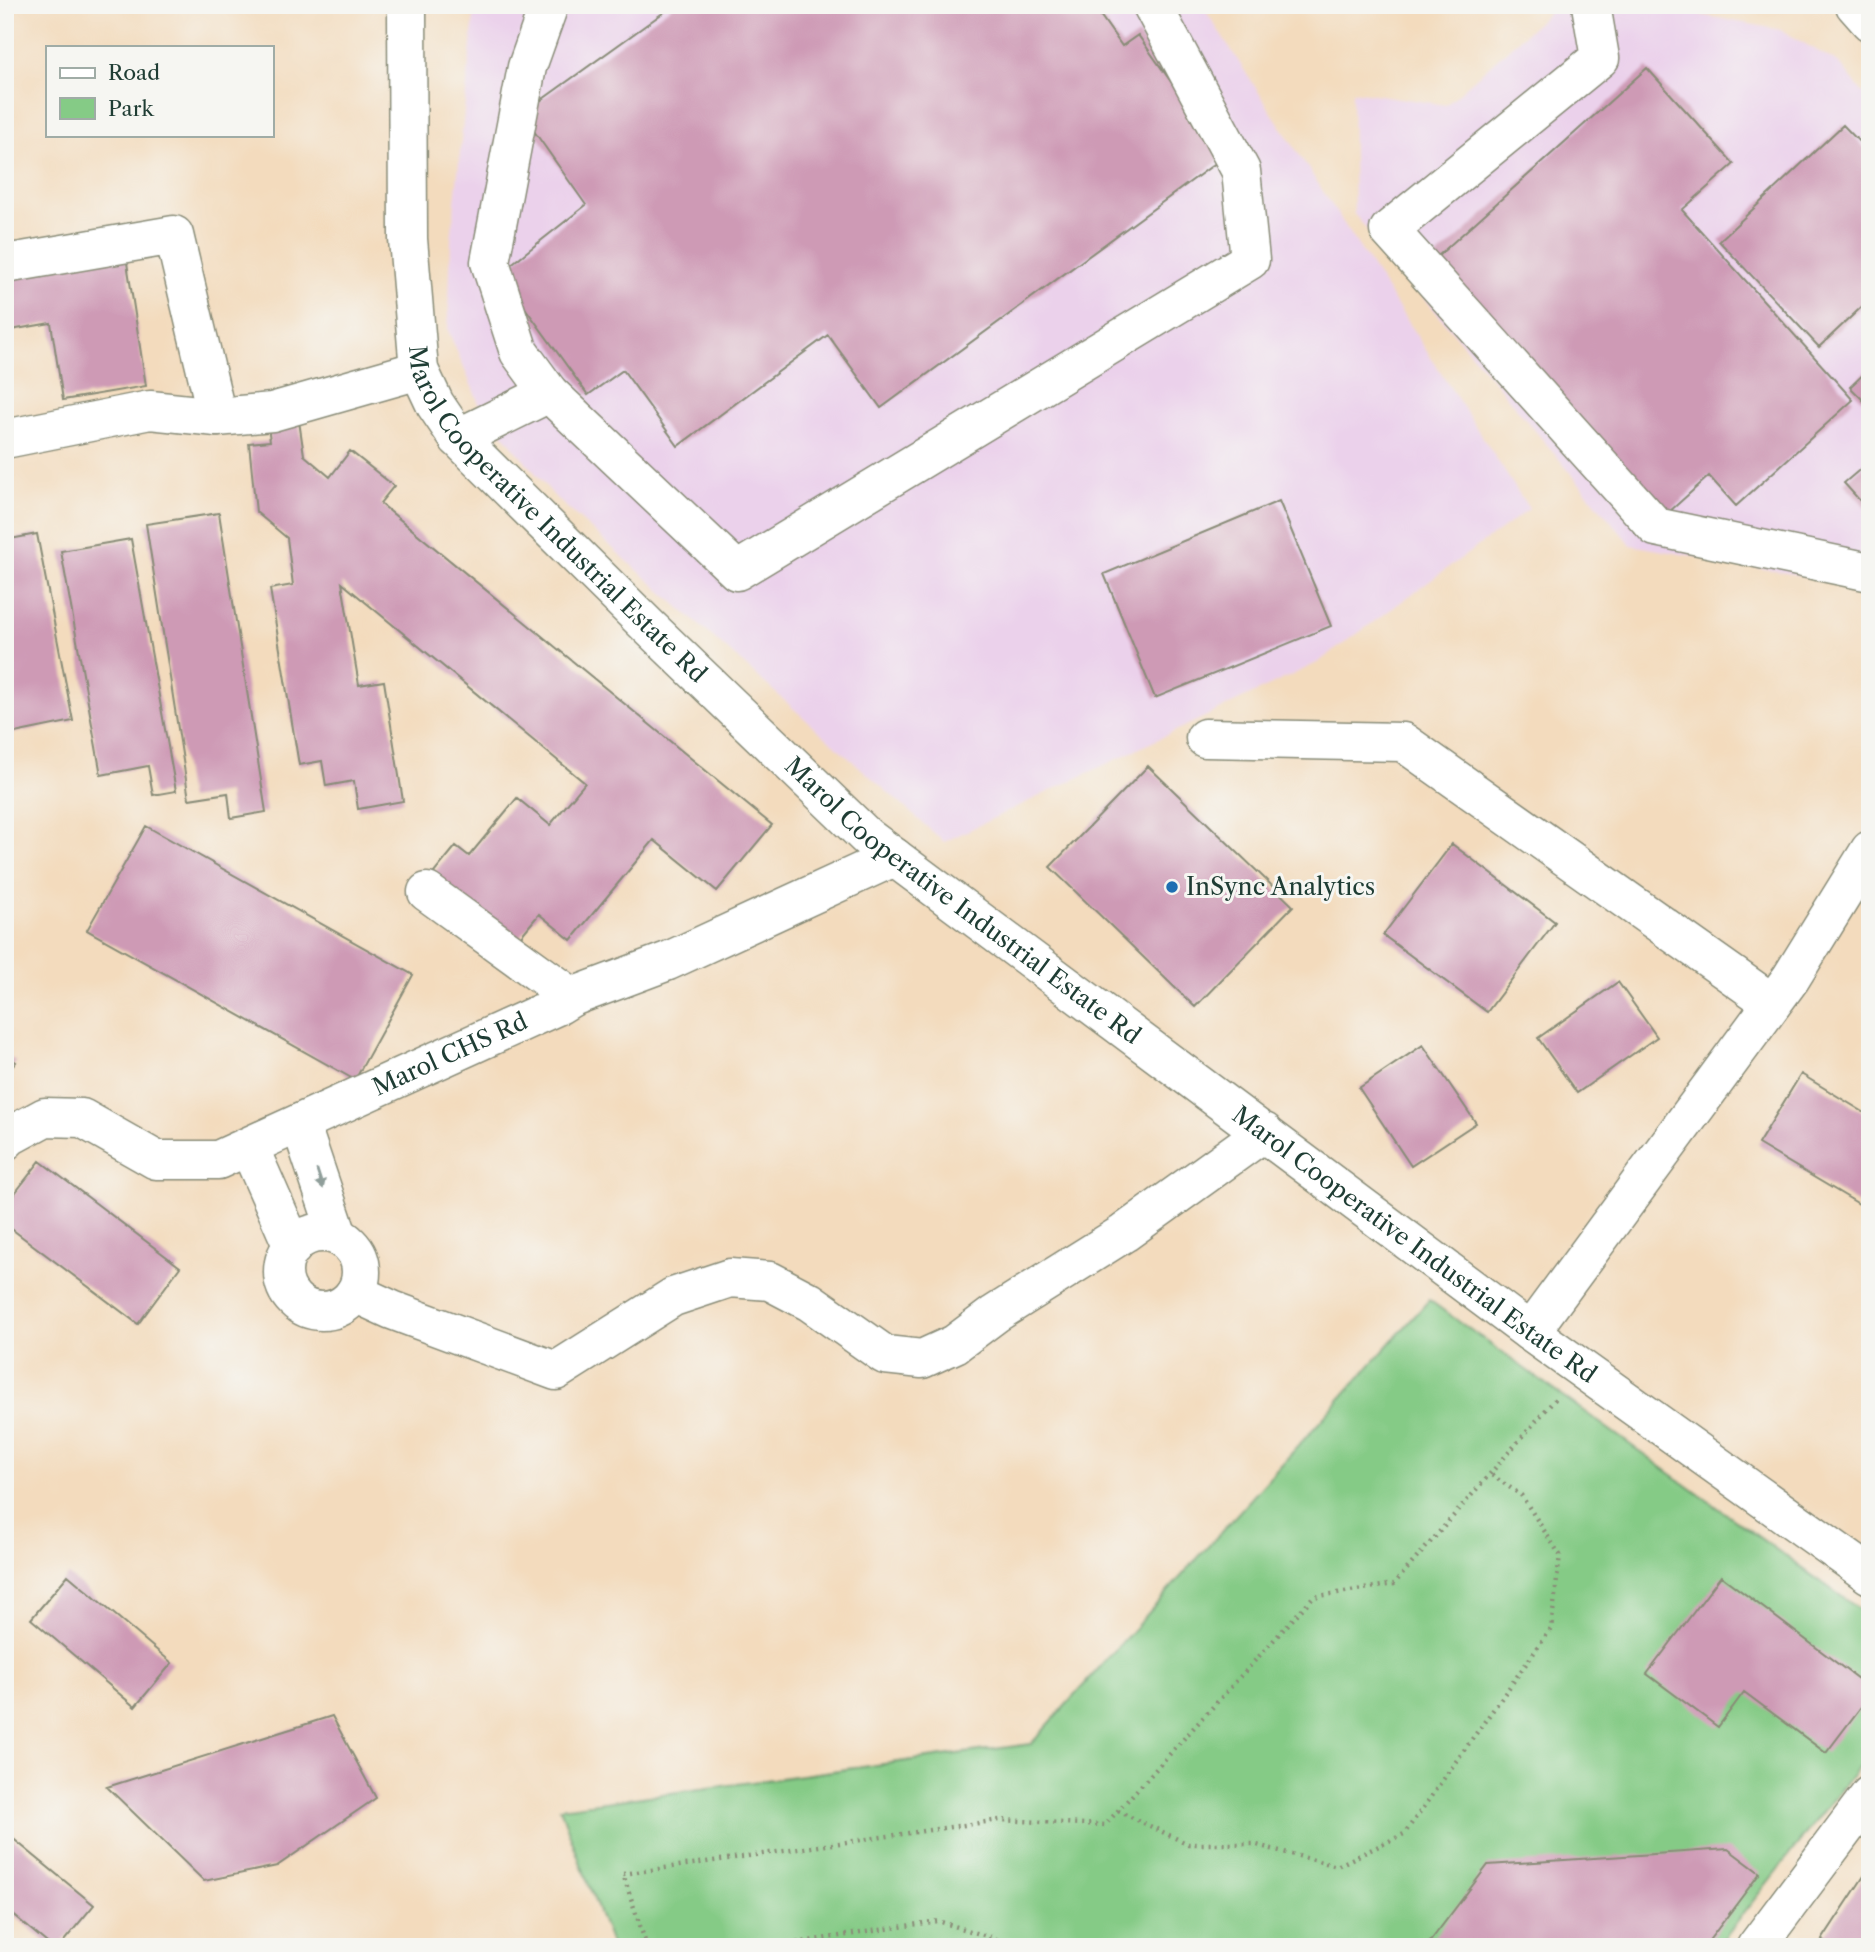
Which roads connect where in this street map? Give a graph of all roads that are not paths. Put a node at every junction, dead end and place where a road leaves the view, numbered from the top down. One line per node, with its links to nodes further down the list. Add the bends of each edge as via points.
1 (407, 5): 8 (street, Marol Cooperative Industrial Estate Rd, via 408,239)
2 (550, 5): 9 (street, via 527,67 490,262 519,352)
3 (1152, 5): 9 (street, via 1241,171 1250,260 737,571)
4 (1591, 5): 13 (street, via 1600,58 1389,230 1656,527)
5 (1855, 5): 6 (street)
6 (1870, 22)
7 (5, 264): 10 (street, via 174,235)
8 (419, 370): 10 (street, via 272,412); 11 (street, Marol Cooperative Industrial Estate Rd)
9 (550, 393): 11 (street)
10 (217, 417): 12 (street, via 150,410)
11 (458, 438): 16 (street, Marol Cooperative Industrial Estate Rd, via 867,837)
12 (5, 439)
13 (1870, 572)
14 (1205, 738): 19 (street, via 1403,742)
15 (1870, 850): 19 (street)
16 (894, 857): 18 (street, Marol CHS Rd, via 668,961); 21 (street, Marol Cooperative Industrial Estate Rd)
17 (427, 892): 18 (street)
18 (572, 997): 20 (street, Marol CHS Rd)
19 (1772, 1003): 27 (street)
20 (300, 1123): 23 (street, Marol CHS Rd); 24 (street, one-way to 24)
21 (1264, 1132): 26 (street, via 1124,1233 955,1344 922,1359 885,1354 810,1301 770,1281 730,1278 673,1297 556,1371); 27 (street, Marol Cooperative Industrial Estate Rd)
22 (5, 1141): 23 (street, Marol CHS Rd, via 46,1117 82,1118 156,1160 218,1160)
23 (249, 1147): 25 (street)
24 (338, 1236): 25 (street, via 314,1234); 26 (street, via 358,1255 360,1280)
25 (293, 1247): 26 (street, via 286,1258 285,1282 299,1303 323,1311)
26 (355, 1293)
27 (1530, 1332): 28 (street, Marol Cooperative Industrial Estate Rd)
28 (1870, 1575)
29 (1870, 1795): 30 (street)
30 (1756, 1947)

